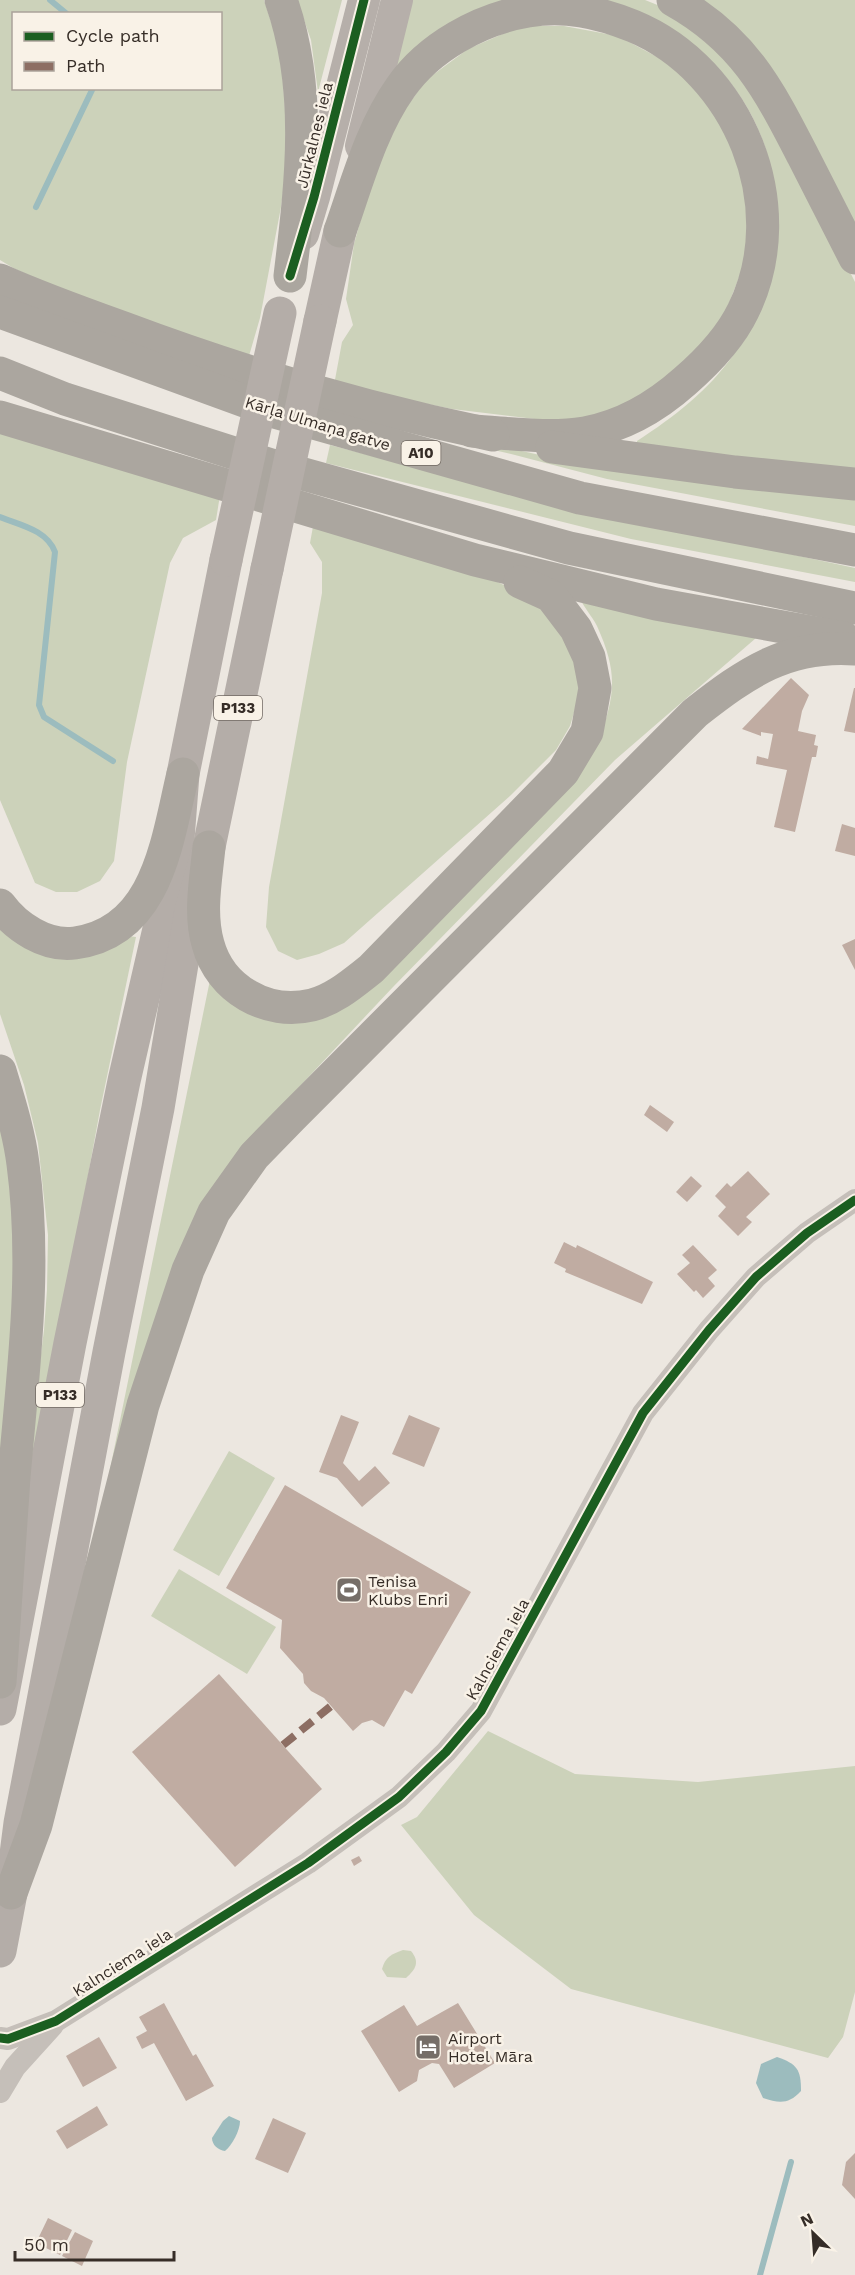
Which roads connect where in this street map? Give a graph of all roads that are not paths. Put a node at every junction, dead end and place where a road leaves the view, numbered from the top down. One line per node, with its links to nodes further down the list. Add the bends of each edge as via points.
1 (281, 0): 8 (highway, via 294,44 303,118)
2 (364, 0): 8 (street, Jūrkalnes iela)
3 (397, 0): 5 (street)
4 (673, 0): 6 (highway, via 716,28 753,67 774,98)
5 (340, 231): 13 (highway, via 379,124 402,85 429,57 493,20 567,8 617,20 668,44 721,94 745,138 762,212 756,273 743,311 730,332 700,368 674,391 621,422 566,435); 21 (main road, P133, bridge)
6 (855, 258)
7 (0, 272): 9 (highway)
8 (290, 276): 20 (main road, P133, bridge)
9 (14, 286): 13 (highway, via 182,350 287,384)
10 (0, 312): 15 (highway, Kārļa Ulmaņa gatve / A10, via 275,412 557,492)
11 (0, 373): 17 (highway, via 65,399 271,465 558,545)
12 (0, 417): 16 (highway)
13 (472, 431): 14 (highway, via 622,458)
14 (855, 484)
15 (855, 550)
16 (475, 560): 18 (highway, via 656,604); 21 (highway, via 551,596 576,628 589,657 595,688 587,732 563,772 371,969 335,995 312,1005 271,1006 248,997 215,961 204,925)
17 (855, 608)
18 (855, 640)
19 (855, 649): 27 (highway, via 830,647 780,658 746,674 695,713 254,1156 214,1212 188,1270 143,1406 39,1814)
20 (183, 774): 22 (highway, via 161,864 136,910 118,927 83,942 64,945 27,930); 26 (main road, P133, via 170,881 72,1331)
21 (208, 847): 27 (main road, P133, via 191,910 158,1108 22,1811)
22 (0, 905)
23 (0, 1071): 25 (highway, via 23,1162 30,1262)
24 (855, 1200): 29 (street, Kalnciema iela, via 807,1233 756,1277 643,1413 481,1711 446,1752 399,1797 308,1863)
25 (0, 1682)
26 (0, 1709)
27 (11, 1893): 28 (main road, P133)
28 (0, 1951)
29 (57, 2021): 30 (street, Kalnciema iela, via 8,2039); 31 (street, Kalnciema iela, via 15,2067)
30 (0, 2038)
31 (0, 2092)

